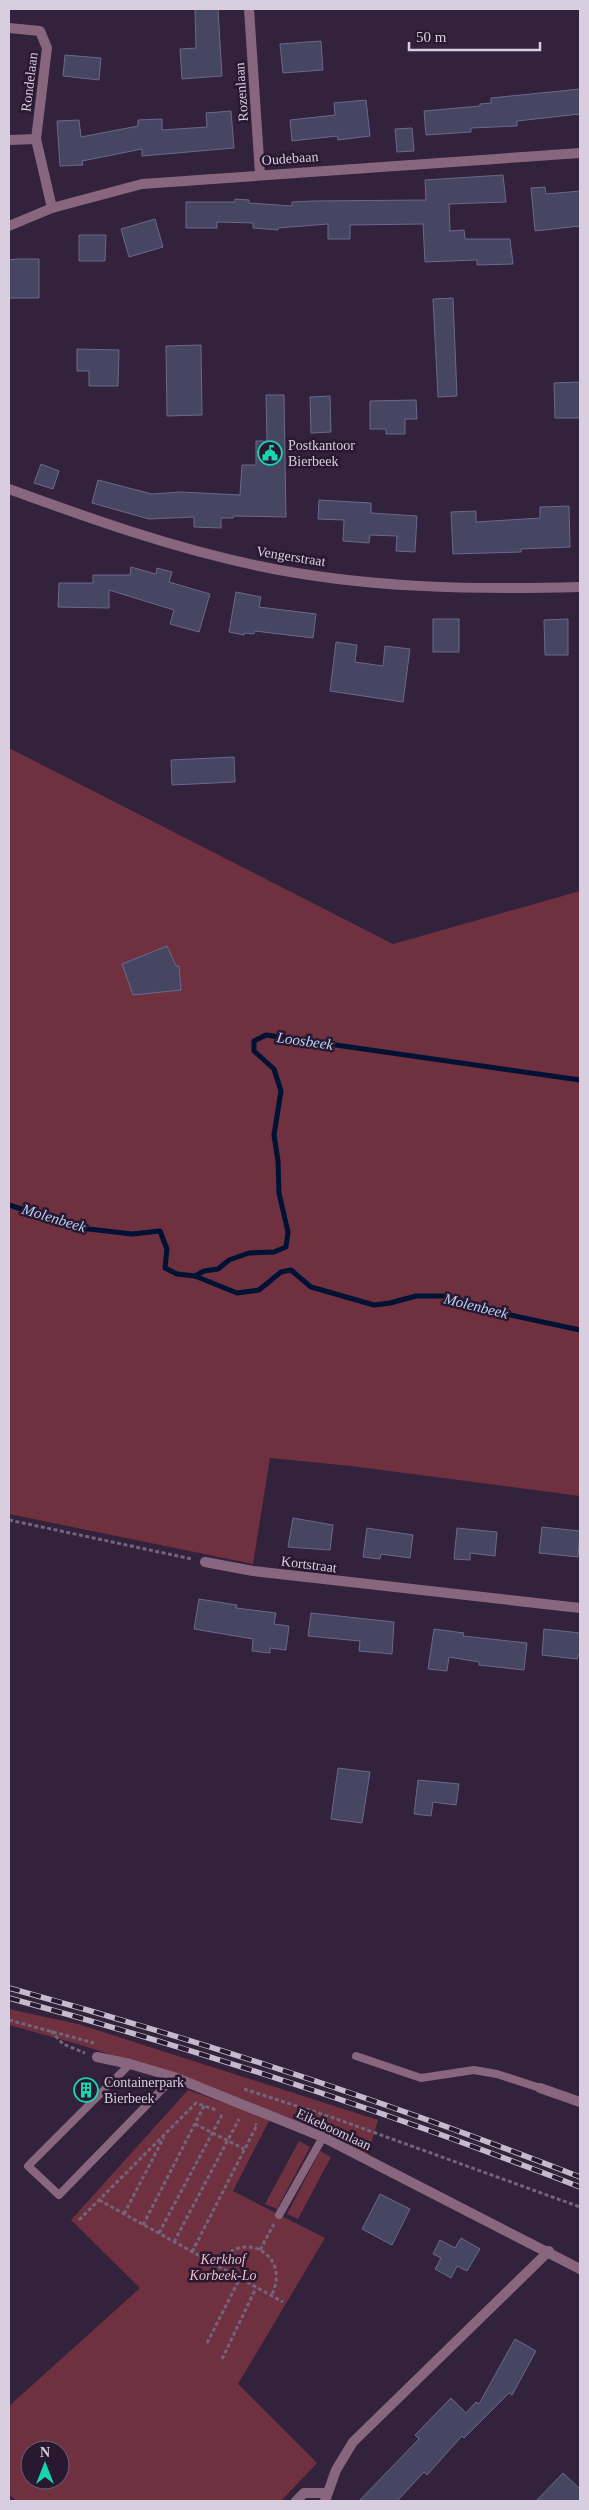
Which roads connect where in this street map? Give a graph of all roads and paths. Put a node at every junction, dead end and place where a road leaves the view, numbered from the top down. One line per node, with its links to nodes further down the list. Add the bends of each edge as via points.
1 (249, 9): 6 (street, Rozenlaan)
2 (9, 28): 3 (street, Rondelaan, via 40,31 47,48)
3 (36, 138): 4 (street); 7 (street, Rondelaan)
4 (9, 140)
5 (580, 153): 6 (street, Oudebaan)
6 (260, 174): 7 (street, Oudebaan, via 142,184)
7 (52, 208): 8 (street, Oudebaan)
8 (9, 226)
9 (9, 489): 10 (street, Vengerstraat, via 141,536 261,566 427,587)
10 (580, 587)
11 (9, 1520): 12 (path)
12 (205, 1562): 13 (street, Kortstraat, via 263,1573)
13 (580, 1608)
14 (9, 2020): 16 (path, via 51,2031 63,2044)
15 (356, 2056): 19 (lane, via 421,2078 474,2070)
16 (98, 2057): 17 (street, Eikeboomlaan)
17 (130, 2064): 18 (street, Eikeboomlaan); 18 (lane, via 28,2166 60,2194)
18 (174, 2078): 30 (street, Eikeboomlaan)
19 (540, 2088): 20 (street)
20 (580, 2102)
21 (196, 2104): 29 (path)
22 (204, 2106): 26 (path)
23 (223, 2113): 28 (path)
24 (334, 2118): 34 (path)
25 (239, 2119): 31 (path)
26 (195, 2124): 28 (path); 38 (path)
27 (257, 2124): 32 (path)
28 (212, 2132): 31 (path); 39 (path)
29 (166, 2133): 33 (path); 35 (path)
30 (323, 2137): 36 (lane); 42 (street, Eikeboomlaan)
31 (228, 2140): 32 (path); 40 (path)
32 (244, 2148): 43 (path)
33 (100, 2200): 35 (path); 37 (path)
34 (580, 2207)
35 (124, 2214): 38 (path)
36 (279, 2215): 41 (path)
37 (80, 2220)
38 (143, 2225): 39 (path)
39 (159, 2233): 40 (path)
40 (174, 2242): 43 (path)
41 (260, 2250): 44 (path, via 250,2246 239,2247 222,2257); 48 (path, via 275,2265 276,2286)
42 (548, 2251): 45 (street, Eikeboomlaan); 52 (street, via 352,2442)
43 (192, 2252): 44 (path)
44 (217, 2266): 46 (path)
45 (580, 2269)
46 (240, 2278): 47 (path); 50 (path)
47 (256, 2288): 48 (path); 51 (path)
48 (271, 2296): 49 (path)
49 (283, 2302)
50 (207, 2343)
51 (222, 2359)
52 (326, 2497): 53 (street, via 304,2493)
53 (296, 2501)

